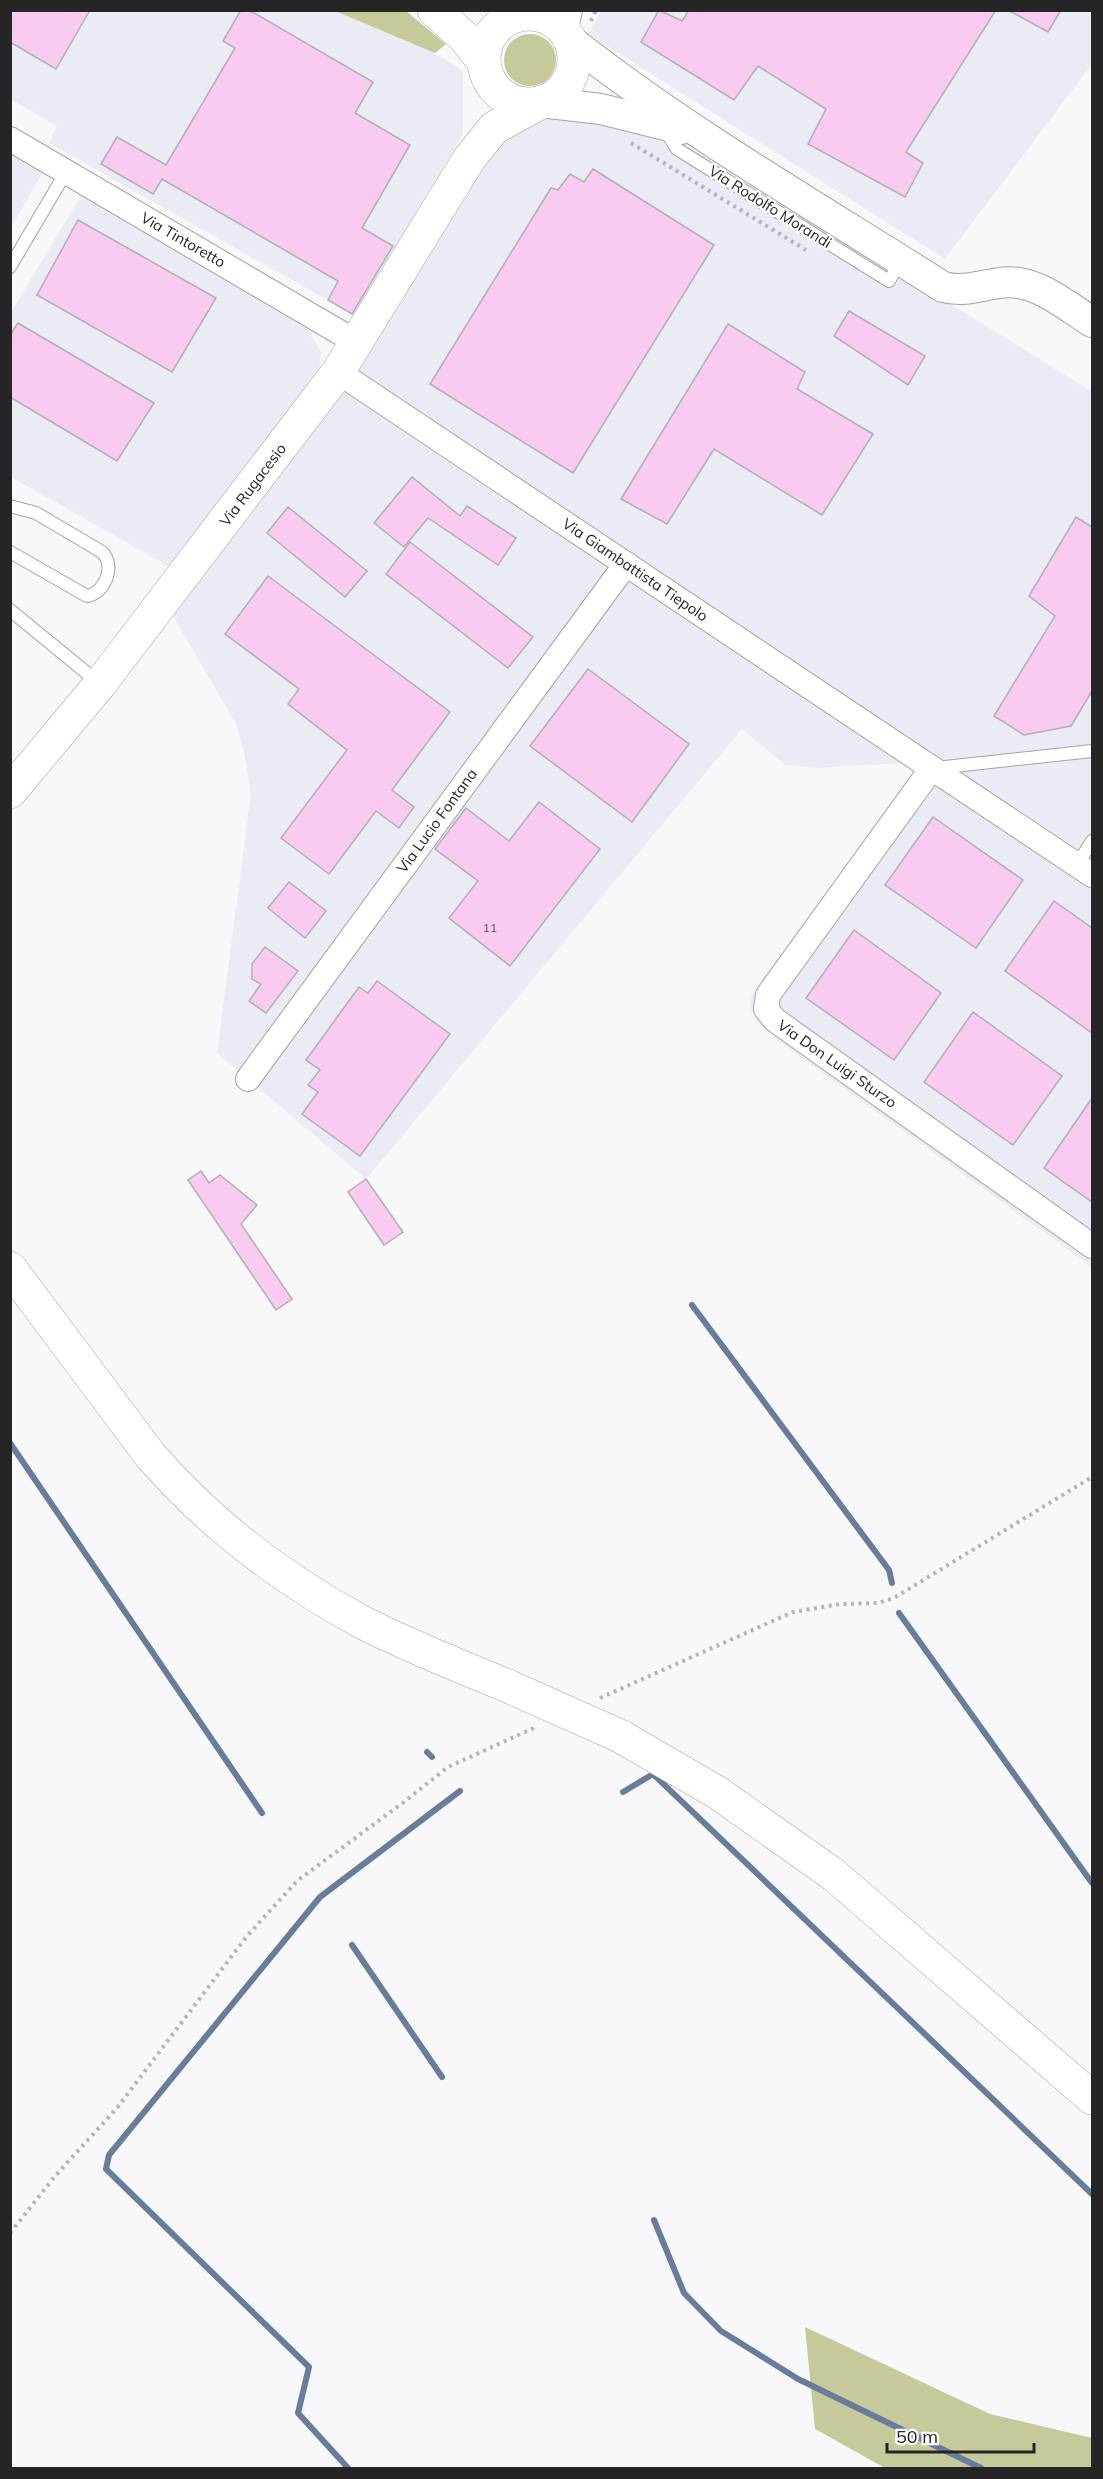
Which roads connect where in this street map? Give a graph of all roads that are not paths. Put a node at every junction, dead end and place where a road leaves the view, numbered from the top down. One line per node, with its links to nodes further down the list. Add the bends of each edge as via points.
1 (434, 10): 3 (main road, via 460,32)
2 (544, 19): 3 (main road, via 510,18 490,36 485,48); 4 (main road, via 574,55 569,78 555,96); 7 (street, Via Rodolfo Morandi, via 620,79)
3 (486, 68): 4 (main road, via 493,86 515,101); 8 (main road, Via Rugacesio, via 485,106)
4 (541, 102): 5 (street, Via Rodolfo Morandi, via 582,106); 8 (main road, Via Rugacesio, via 494,128)
5 (661, 124): 7 (street, Via Rodolfo Morandi); 10 (lane, Via Rodolfo Morandi, via 677,149)
6 (10, 139): 9 (street, Via Tintoretto)
7 (717, 144): 10 (street, Via Rodolfo Morandi)
8 (470, 159): 13 (main road, Via Rugacesio)
9 (66, 172): 11 (lane); 13 (street, Via Tintoretto)
10 (856, 246): 12 (street, Via Rodolfo Morandi, via 895,271 943,287 970,290 1006,282 1029,286 1050,294)
11 (10, 267)
12 (1092, 322)
13 (356, 342): 14 (main road, Via Rugacesio)
14 (338, 372): 17 (street, Via Giambattista Tiepolo); 19 (main road, Via Rugacesio)
15 (10, 506): 16 (lane, via 36,513 102,552 108,562 108,574 97,592 87,596)
16 (10, 552)
17 (626, 564): 21 (street, Via Giambattista Tiepolo); 25 (street, Via Lucio Fontana)
18 (10, 610): 19 (lane)
19 (100, 684): 22 (main road, Via Rugacesio)
20 (1092, 751): 21 (lane)
21 (932, 768): 24 (street, Via Giambattista Tiepolo); 26 (street, Via Don Luigi Sturzo, via 768,994 766,1009 775,1020)
22 (10, 792)
23 (1092, 841): 24 (lane, Via Giambattista Tiepolo)
24 (1085, 869)
25 (248, 1079)
26 (1092, 1246)
27 (10, 1268): 28 (main road, bridge, via 150,1455 222,1527 275,1568 361,1621 620,1736 726,1798 834,1875)
28 (1092, 2098)

